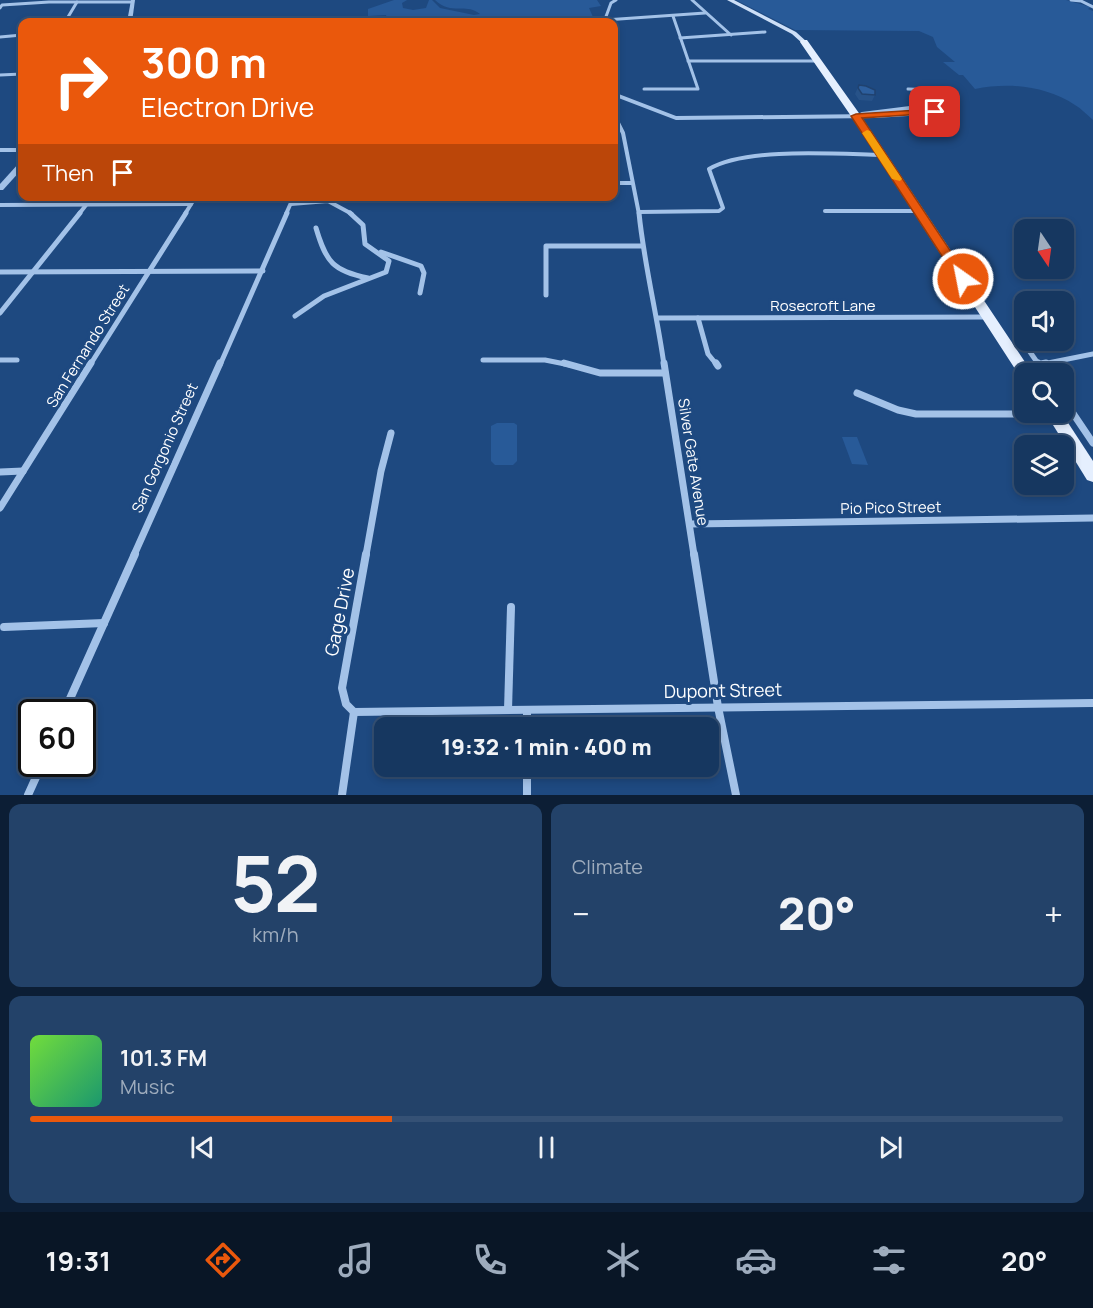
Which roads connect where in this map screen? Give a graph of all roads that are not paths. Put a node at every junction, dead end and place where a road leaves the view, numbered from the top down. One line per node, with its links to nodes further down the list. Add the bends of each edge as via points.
1 (616, 0): 13 (street)
2 (692, 0): 9 (street)
3 (730, 0): 20 (main road)
4 (1071, 0): 8 (street)
5 (132, 1): 6 (street); 12 (street)
6 (77, 2): 7 (street); 11 (street)
7 (1, 7)
8 (1093, 7)
9 (705, 13): 10 (street); 17 (street)
10 (673, 16): 14 (street); 19 (street)
11 (67, 18)
12 (131, 18)
13 (605, 18)
14 (618, 20)
15 (765, 32): 17 (street)
16 (18, 35): 18 (street)
17 (731, 35): 19 (street)
18 (0, 37)
19 (680, 38): 21 (street)
20 (804, 42): 22 (main road)
21 (688, 61): 22 (street); 25 (street, via 698,89)
22 (816, 61): 29 (main road)
23 (18, 74): 24 (street)
24 (0, 75)
25 (644, 89)
26 (908, 89): 28 (street, via 937,90)
27 (618, 99): 29 (street, via 676,118)
28 (953, 107): 29 (street); 29 (street, via 957,111)
29 (856, 116): 33 (main road)
30 (618, 128): 36 (street, Silver Gate Avenue)
31 (0, 150): 32 (street)
32 (18, 150)
33 (881, 155): 48 (main road); 49 (street, via 756,155 716,163 709,169 723,208 719,211)
34 (18, 169): 37 (street)
35 (618, 183): 36 (street)
36 (632, 183): 49 (street, Silver Gate Avenue)
37 (0, 188)
38 (89, 201): 43 (street)
39 (193, 201): 44 (street, San Fernando Street)
40 (292, 201): 45 (street, San Gorgonio Street)
41 (314, 201): 45 (street)
42 (328, 201): 52 (street, via 361,220 365,244)
43 (87, 204): 44 (street); 46 (street); 55 (street)
44 (191, 204): 56 (street, San Fernando Street)
45 (291, 204): 53 (street, San Gorgonio Street)
46 (0, 205)
47 (825, 211): 48 (street)
48 (918, 211): 64 (main road)
49 (639, 212): 51 (street, Silver Gate Avenue)
50 (316, 228): 57 (street, via 328,261 348,274)
51 (642, 246): 59 (street, via 546,246); 62 (street, Silver Gate Avenue)
52 (372, 249): 57 (street, via 389,261 389,266 386,272); 58 (street, via 421,266 424,273)
53 (263, 271): 56 (street); 86 (street, San Gorgonio Street)
54 (0, 272): 55 (street)
55 (33, 272): 56 (street); 60 (street)
56 (148, 272): 80 (street, San Fernando Street)
57 (370, 279): 61 (street, via 324,295)
58 (420, 293)
59 (546, 295)
60 (0, 313)
61 (296, 316)
62 (658, 318): 63 (street, Rosecroft Lane); 72 (street, Silver Gate Avenue)
63 (698, 318): 64 (street, Rosecroft Lane); 71 (street, via 708,354)
64 (989, 318): 69 (main road)
65 (1093, 354): 70 (street)
66 (0, 360): 67 (street)
67 (17, 360)
68 (483, 360): 72 (street, via 556,360 600,373)
69 (1019, 363)
70 (1049, 363)
71 (718, 366)
72 (664, 373): 84 (street, Silver Gate Avenue)
73 (857, 393): 74 (street, via 916,414)
74 (1014, 413)
75 (1074, 415): 78 (street)
76 (1059, 423): 81 (main road)
77 (391, 433): 93 (street, Gage Drive, via 342,688 346,704)
78 (1093, 443)
79 (0, 471): 80 (street)
80 (23, 471): 82 (street, San Fernando Street)
81 (1093, 475)
82 (0, 508)
83 (1093, 518): 84 (street, Pio Pico Street)
84 (690, 524): 90 (street, Silver Gate Avenue)
85 (512, 607): 91 (street)
86 (104, 623): 87 (street); 88 (street, San Gorgonio Street)
87 (4, 627)
88 (70, 699)
89 (1093, 703): 90 (street, Dupont Street)
90 (718, 707): 92 (street, Dupont Street); 100 (street, Silver Gate Avenue)
91 (508, 710): 92 (street, Dupont Street); 93 (street, Dupont Street)
92 (527, 710): 94 (street)
93 (354, 712): 98 (street)
94 (527, 717)
95 (36, 777): 97 (street)
96 (527, 777): 99 (street)
97 (28, 795)
98 (342, 795)
99 (527, 795)
100 (736, 795)

